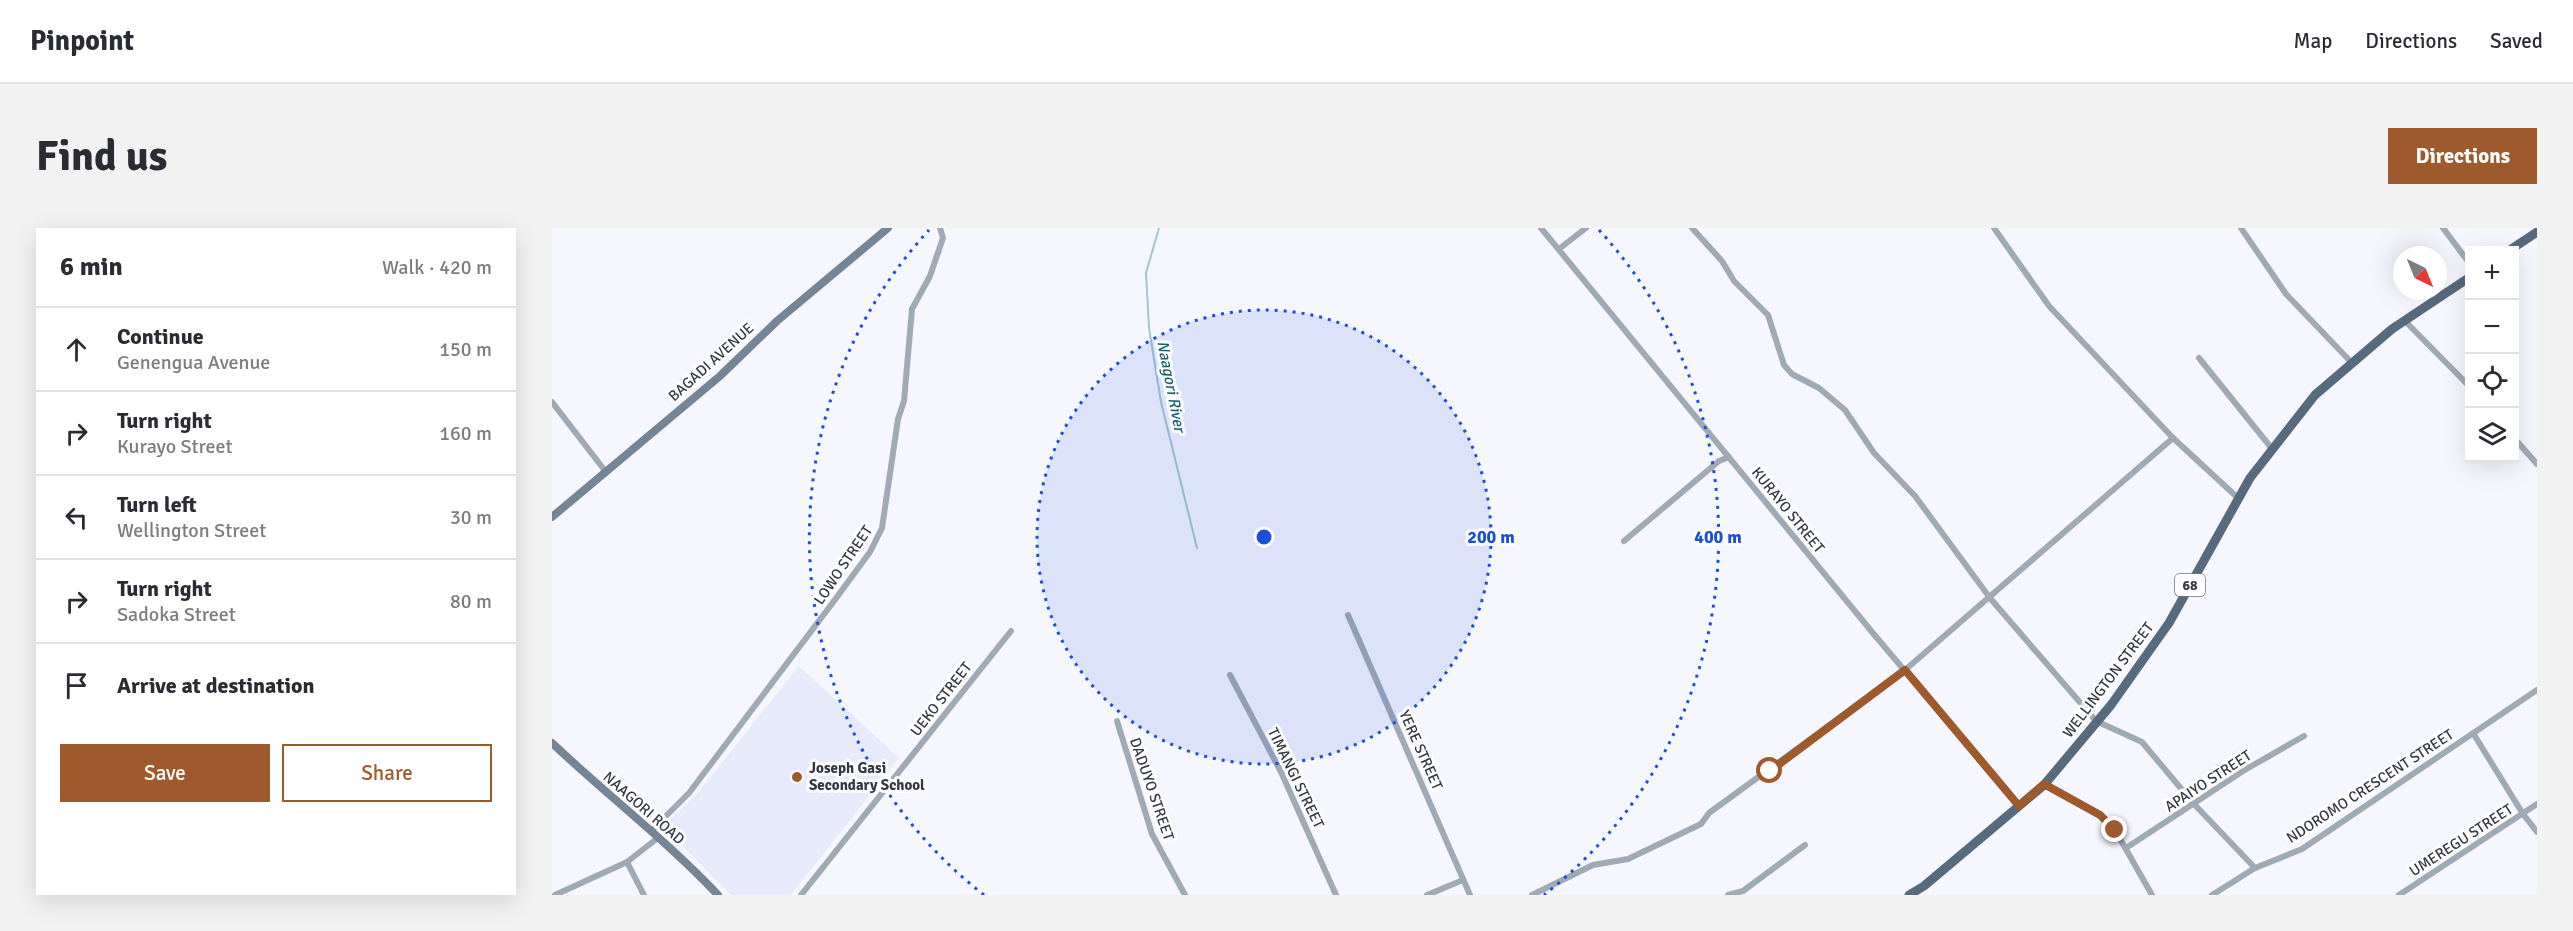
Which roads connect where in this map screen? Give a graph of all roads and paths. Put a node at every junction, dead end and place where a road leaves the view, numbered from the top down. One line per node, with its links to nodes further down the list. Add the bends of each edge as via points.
1 (888, 228): 24 (street, BAGADI AVENUE)
2 (940, 228): 44 (street, LOWO STREET, via 944,238 912,309 904,401 882,528 870,552 690,793)
3 (1541, 228): 11 (street, KURAYO STREET)
4 (1586, 228): 11 (street)
5 (1692, 228): 28 (street, via 1722,261 1734,281 1768,315 1784,365 1845,410 1874,453 1915,496)
6 (1994, 228): 19 (street, via 2049,306)
7 (2241, 228): 16 (street, via 2286,294)
8 (2443, 228): 12 (street)
9 (2537, 232): 10 (main road)
10 (2516, 246)
11 (1559, 249): 22 (street, KURAYO STREET)
12 (2465, 258)
13 (2465, 280): 14 (main road, WELLINGTON STREET / 68)
14 (2406, 322): 16 (main road, WELLINGTON STREET / 68); 17 (street)
15 (2199, 358): 21 (street)
16 (2352, 363): 21 (main road, WELLINGTON STREET / 68, via 2315,395)
17 (2465, 383)
18 (552, 402): 24 (street)
19 (2173, 438): 25 (street); 28 (street)
20 (2519, 444): 23 (street)
21 (2273, 450): 25 (main road, WELLINGTON STREET / 68)
22 (1729, 457): 27 (street, via 1719,461); 31 (street, KURAYO STREET)
23 (2537, 464)
24 (606, 472): 26 (street, BAGADI AVENUE)
25 (2238, 498): 35 (main road, WELLINGTON STREET / 68, via 2169,623 2141,666)
26 (552, 517)
27 (1624, 541)
28 (1990, 598): 31 (street); 35 (street)
29 (1348, 615): 51 (street, YERE STREET)
30 (1011, 631): 56 (street, UEKO STREET)
31 (1905, 670): 42 (street, KURAYO STREET); 61 (street, via 1709,813 1701,824 1628,859 1593,865)
32 (1230, 675): 58 (street, TIMANGI STREET, via 1281,772)
33 (2537, 690): 36 (street, NDOROMO CRESCENT STREET)
34 (1117, 721): 57 (street, DADUYO STREET, via 1152,834)
35 (2096, 721): 39 (main road, WELLINGTON STREET / 68); 40 (street, via 2142,742)
36 (2473, 733): 43 (street); 50 (street, NDOROMO CRESCENT STREET, via 2302,849)
37 (2304, 736): 40 (street, APAIYO STREET)
38 (552, 743): 44 (street, NAAGORI ROAD)
39 (2044, 784): 42 (main road, WELLINGTON STREET / 68); 48 (street, via 2100,815)
40 (2194, 804): 48 (street, APAIYO STREET); 50 (street)
41 (2537, 804): 43 (street, UMEREGU STREET)
42 (2019, 806): 52 (main road, WELLINGTON STREET / 68)
43 (2523, 814): 45 (street); 66 (street, UMEREGU STREET)
44 (652, 830): 46 (street, NAAGORI ROAD)
45 (2537, 832)
46 (659, 837): 49 (street); 55 (street, NAAGORI ROAD)
47 (1805, 845): 62 (street, via 1743,891)
48 (2126, 848): 64 (street)
49 (627, 862): 53 (street); 54 (street)
50 (2255, 868): 65 (street, NDOROMO CRESCENT STREET)
51 (1463, 880): 59 (street); 60 (street, YERE STREET)
52 (1921, 892): 63 (main road, WELLINGTON STREET / 68)
53 (555, 895)
54 (644, 895)
55 (718, 895)
56 (801, 895)
57 (1185, 895)
58 (1336, 895)
59 (1427, 895)
60 (1470, 895)
61 (1532, 895)
62 (1728, 895)
63 (1909, 895)
64 (2152, 895)
65 (2212, 895)
66 (2398, 895)

